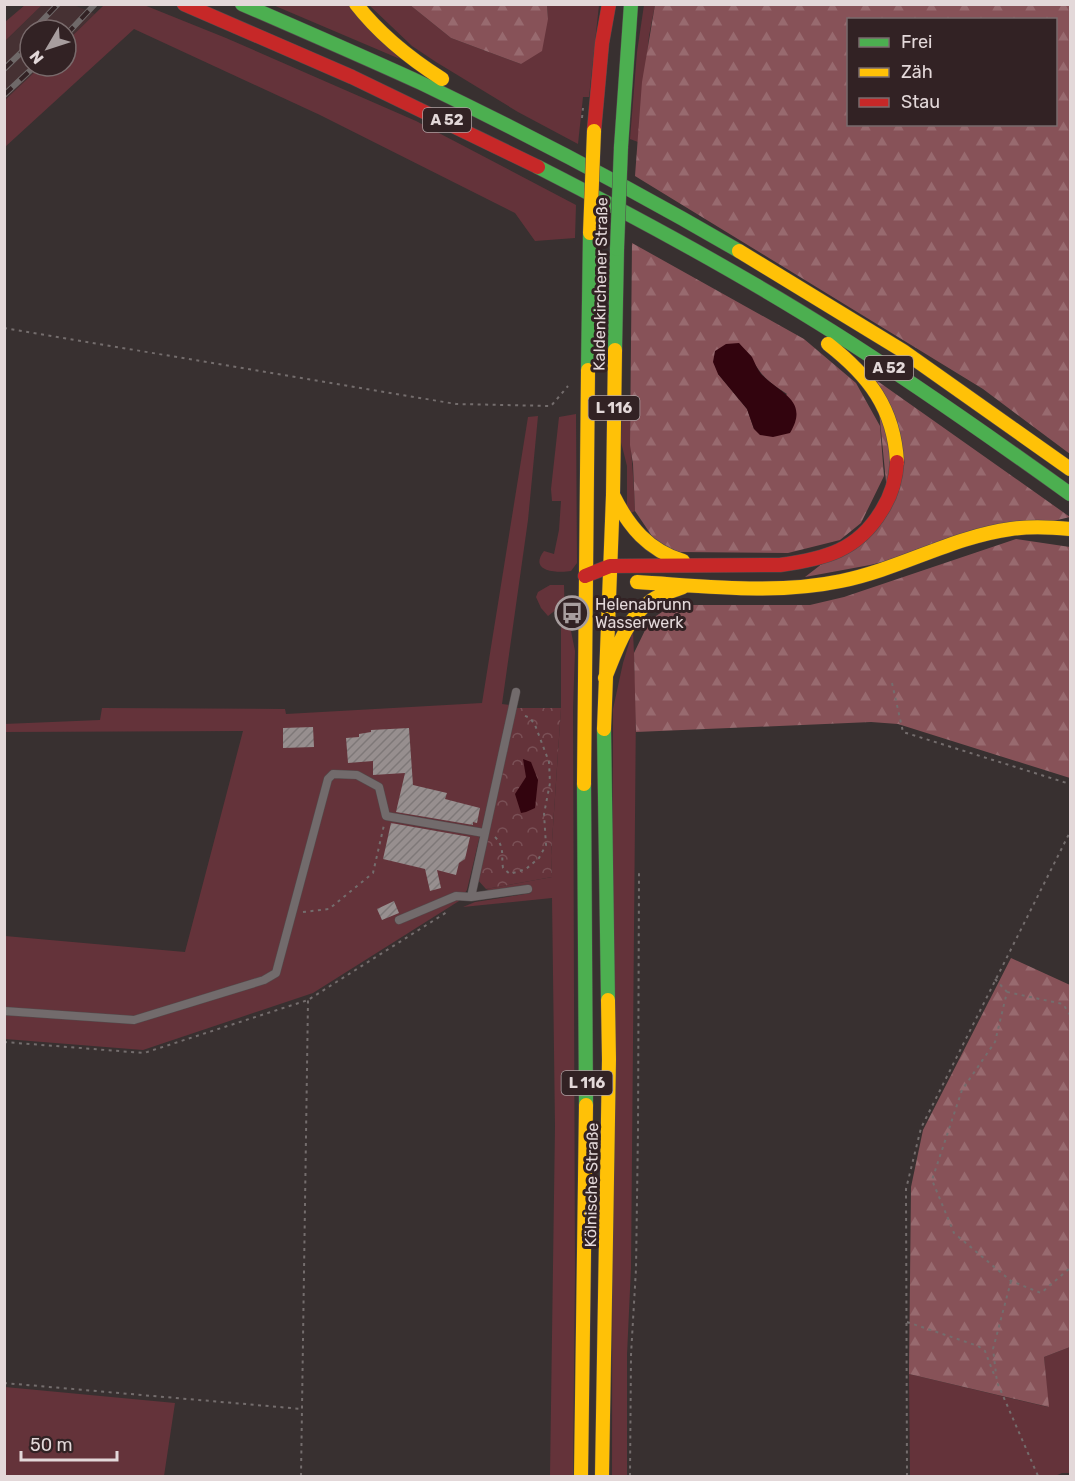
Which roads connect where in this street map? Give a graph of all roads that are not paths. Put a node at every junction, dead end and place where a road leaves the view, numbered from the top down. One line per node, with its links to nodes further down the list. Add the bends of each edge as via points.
1 (184, 4): 7 (main road, A 52, via 421,107)
2 (242, 4): 6 (main road, A 52, via 447,96)
3 (356, 4): 6 (main road, via 398,49)
4 (609, 4): 14 (main road, Kaldenkirchener Straße / L 116, bridge, via 594,131)
5 (631, 4): 10 (main road, Kaldenkirchener Straße / L 116, bridge, via 617,249)
6 (568, 157): 8 (main road, A 52, via 880,336)
7 (701, 254): 9 (main road, A 52, via 860,349); 12 (main road, via 833,348 860,372 884,407 892,426 897,458 894,484 874,525 838,552 810,562 781,566)
8 (1071, 470)
9 (1071, 494)
10 (613, 495): 12 (main road, via 627,524 655,550); 13 (main road, Kaldenkirchener Straße / L 116)
11 (1071, 529): 15 (main road, via 1049,525 994,530 872,573 810,586)
12 (698, 565): 13 (main road)
13 (609, 573): 14 (main road); 15 (main road); 16 (main road, Kaldenkirchener Straße / L 116)
14 (585, 576): 19 (main road, Kaldenkirchener Straße / L 116)
15 (696, 585): 16 (main road, via 651,600 643,608 626,632)
16 (604, 678): 18 (main road, Kaldenkirchener Straße / L 116)
17 (516, 692): 20 (lane)
18 (604, 712): 26 (main road, Kölnische Straße / L 116, via 609,1081)
19 (584, 715): 25 (main road, Kölnische Straße / L 116, via 587,1043)
20 (484, 833): 22 (lane); 24 (lane, via 386,816 379,787 357,775 333,774 328,779 276,973 134,1020)
21 (528, 889): 22 (lane)
22 (471, 897): 23 (lane, via 456,896)
23 (399, 920)
24 (4, 1011)
25 (581, 1476)
26 (602, 1476)

